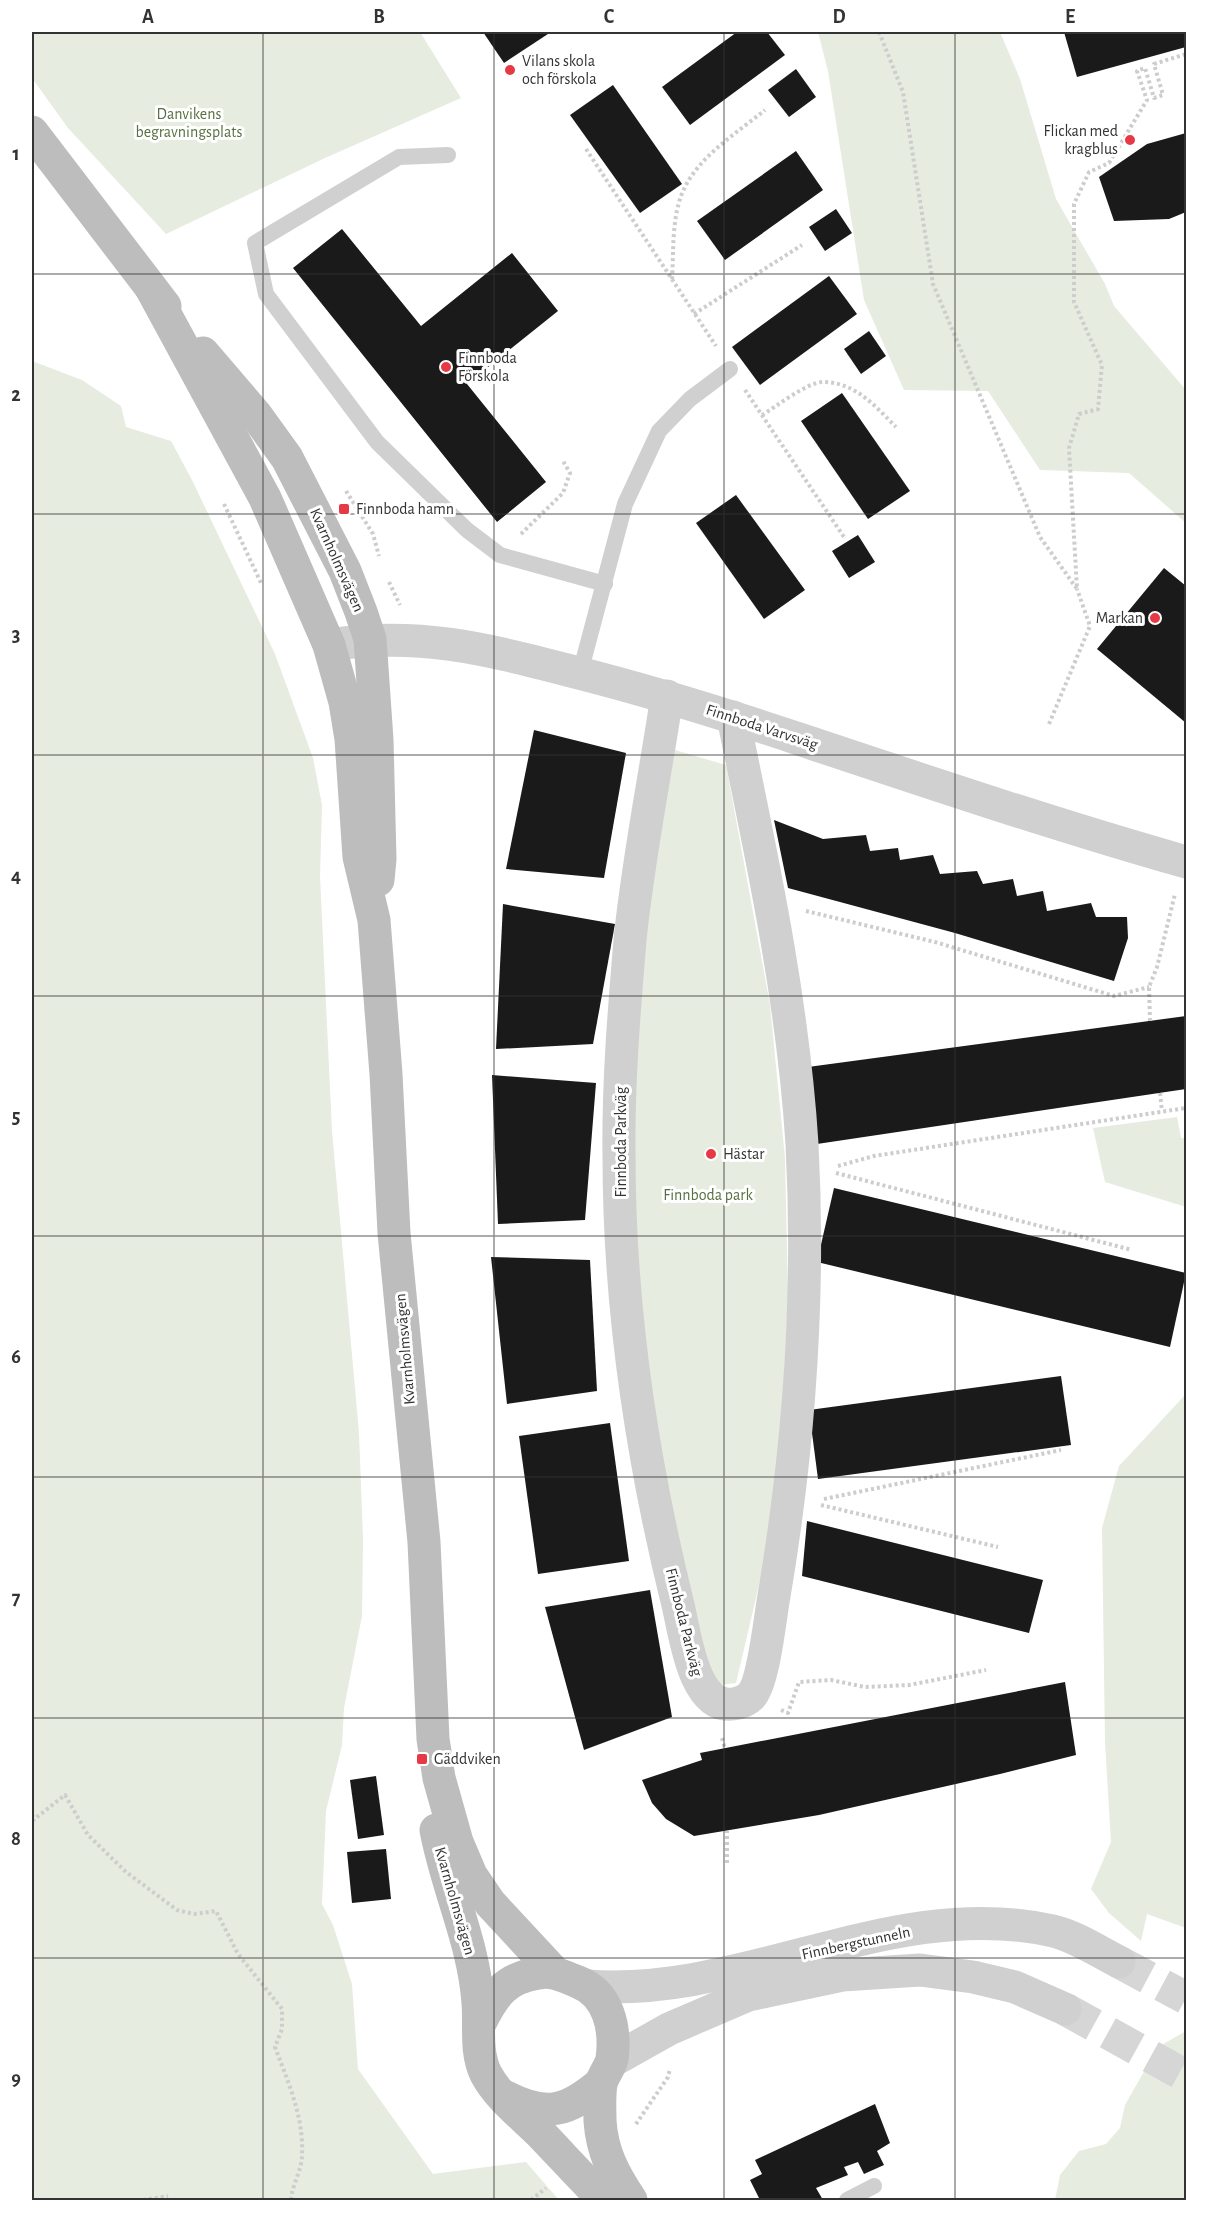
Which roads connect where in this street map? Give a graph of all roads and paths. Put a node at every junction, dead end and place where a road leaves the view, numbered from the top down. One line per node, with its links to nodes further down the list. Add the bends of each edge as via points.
1 (879, 32): 19 (path, via 903,92 933,284 1040,537)
2 (1186, 54): 19 (path, via 1154,64 1163,95 1154,98 1145,68 1137,71 1147,100 1109,163 1089,172 1074,204 1074,302 1102,365 1098,409 1079,414 1069,448)
3 (765, 110): 8 (path, via 706,159 685,188 675,226)
4 (32, 132): 9 (street, Kvarnholmsvägen)
5 (586, 149): 8 (path)
6 (448, 155): 16 (lane, via 399,157 255,243 266,294 377,442 467,530)
7 (802, 245): 10 (path)
8 (672, 280): 10 (path)
9 (151, 288): 20 (street, Kvarnholmsvägen, via 287,458 345,571); 22 (street, Kvarnholmsvägen, via 265,498)
10 (694, 314): 11 (path)
11 (730, 369): 12 (path); 18 (lane, via 690,399 659,431 626,504)
12 (762, 415): 13 (path, via 822,382 861,393); 15 (path)
13 (896, 427)
14 (562, 461): 16 (path, via 570,473 563,493)
15 (844, 537)
16 (500, 555): 18 (lane)
17 (384, 573): 21 (path, via 400,601)
18 (605, 584): 23 (lane)
19 (1077, 589): 26 (path, via 1090,626)
20 (370, 639): 21 (street, Finnboda Varvsväg); 22 (street, Finnboda Varvsväg); 29 (street, Kvarnholmsvägen, via 380,789 380,859)
21 (406, 641): 23 (street, Finnboda Varvsväg, via 455,644)
22 (329, 645): 29 (street, Kvarnholmsvägen, via 351,738 359,857)
23 (580, 673): 24 (street, Finnboda Varvsväg)
24 (667, 696): 25 (street, Finnboda Varvsväg); 41 (street, Finnboda Parkväg, via 631,933 621,1055 619,1159 626,1301 642,1422 671,1576 700,1684 713,1701 725,1705)
25 (733, 717): 27 (street, Finnboda Varvsväg); 28 (street)
26 (1049, 724)
27 (1185, 862): 30 (path)
28 (770, 903): 30 (path, via 935,942 1114,996); 35 (street)
29 (374, 920): 42 (street, Kvarnholmsvägen, via 395,1245 424,1542 433,1739)
30 (1149, 987): 31 (path)
31 (1150, 1021)
32 (1160, 1093): 34 (path)
33 (1186, 1108): 34 (path)
34 (1162, 1112): 35 (path)
35 (813, 1168): 36 (path); 38 (street, via 799,1384)
36 (1132, 1250)
37 (1061, 1450): 38 (path)
38 (800, 1501): 39 (path); 41 (street, via 755,1689)
39 (998, 1547)
40 (986, 1670): 41 (path, via 909,1685 865,1687 831,1680 799,1682 788,1713)
41 (749, 1697)
42 (439, 1778): 48 (street, Kvarnholmsvägen, via 471,1875 490,1903); 51 (street, Kvarnholmsvägen, via 433,1813 442,1862 477,1979)
43 (32, 1814): 44 (path)
44 (33, 1821): 57 (path, via 65,1795 88,1835 126,1872 177,1910 194,1914 216,1911 238,1954 282,2008 282,2029 275,2047 299,2112 303,2157)
45 (727, 1832): 46 (path)
46 (727, 1863)
47 (1119, 1962): 49 (street, Finnbergstunneln, via 1055,1932 993,1922 931,1927 692,1981 619,1988)
48 (555, 1973): 49 (street, Kvarnholmsvägen); 51 (street, Kvarnholmsvägen, via 542,1972 509,1983 492,1999)
49 (587, 1986): 52 (street, Kvarnholmsvägen, via 604,2004 614,2028)
50 (1065, 2009): 52 (street, Finnbergstunneln, via 1015,1987 973,1977 920,1970 842,1975 748,1995 669,2029)
51 (480, 2023): 53 (street, Kvarnholmsvägen, via 477,2046 486,2074)
52 (607, 2072): 53 (street, via 577,2103 549,2110 522,2106); 59 (street, Kvarnholmsvägen, via 600,2121 604,2149 614,2176)
53 (502, 2096): 58 (street, Kvarnholmsvägen)
54 (874, 2187): 60 (lane)
55 (168, 2196): 56 (path)
56 (143, 2200)
57 (291, 2200)
58 (604, 2200)
59 (631, 2200)
60 (847, 2200)

